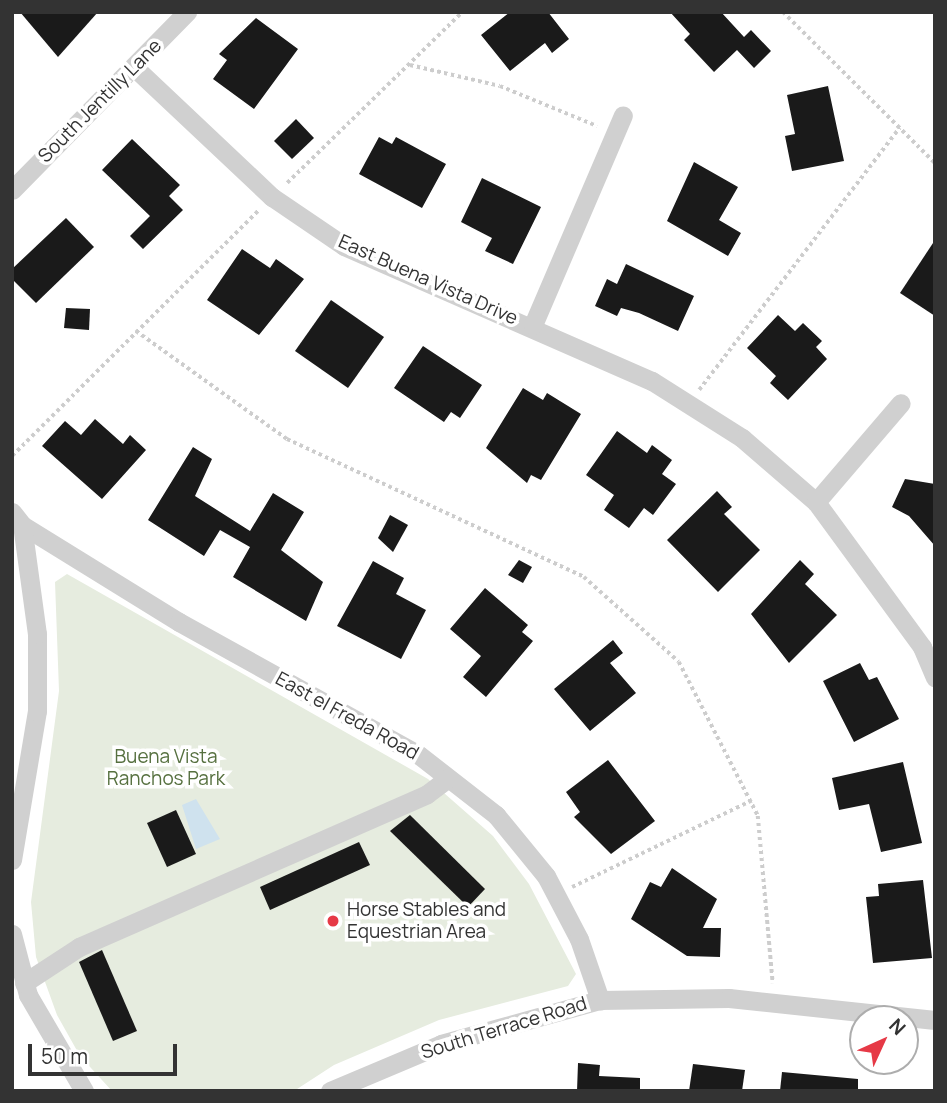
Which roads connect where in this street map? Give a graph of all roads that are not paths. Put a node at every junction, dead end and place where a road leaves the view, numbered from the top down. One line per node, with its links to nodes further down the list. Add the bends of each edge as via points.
1 (187, 12): 2 (street, South Jentilly Lane)
2 (134, 67): 4 (street, South Jentilly Lane); 5 (street, East Buena Vista Drive, via 272,197 344,246)
3 (623, 115): 5 (street, East Buena Vista Drive)
4 (12, 190)
5 (533, 326): 7 (street, East Buena Vista Drive, via 688,404 742,438)
6 (901, 403): 7 (street)
7 (816, 502): 9 (street, East Buena Vista Drive, via 922,647)
8 (17, 518): 10 (street, East el Freda Road, via 179,622 419,755); 11 (street, via 37,634 37,711)
9 (935, 677)
10 (448, 778): 13 (street, via 426,794 79,947); 14 (street, East el Freda Road, via 496,816 556,895)
11 (12, 860)
12 (12, 934): 13 (street)
13 (24, 983): 16 (street, via 49,1039)
14 (600, 1000): 15 (street, South Terrace Road, via 774,1003); 17 (street, South Terrace Road, via 441,1044)
15 (935, 1020)
16 (84, 1091)
17 (330, 1091)

